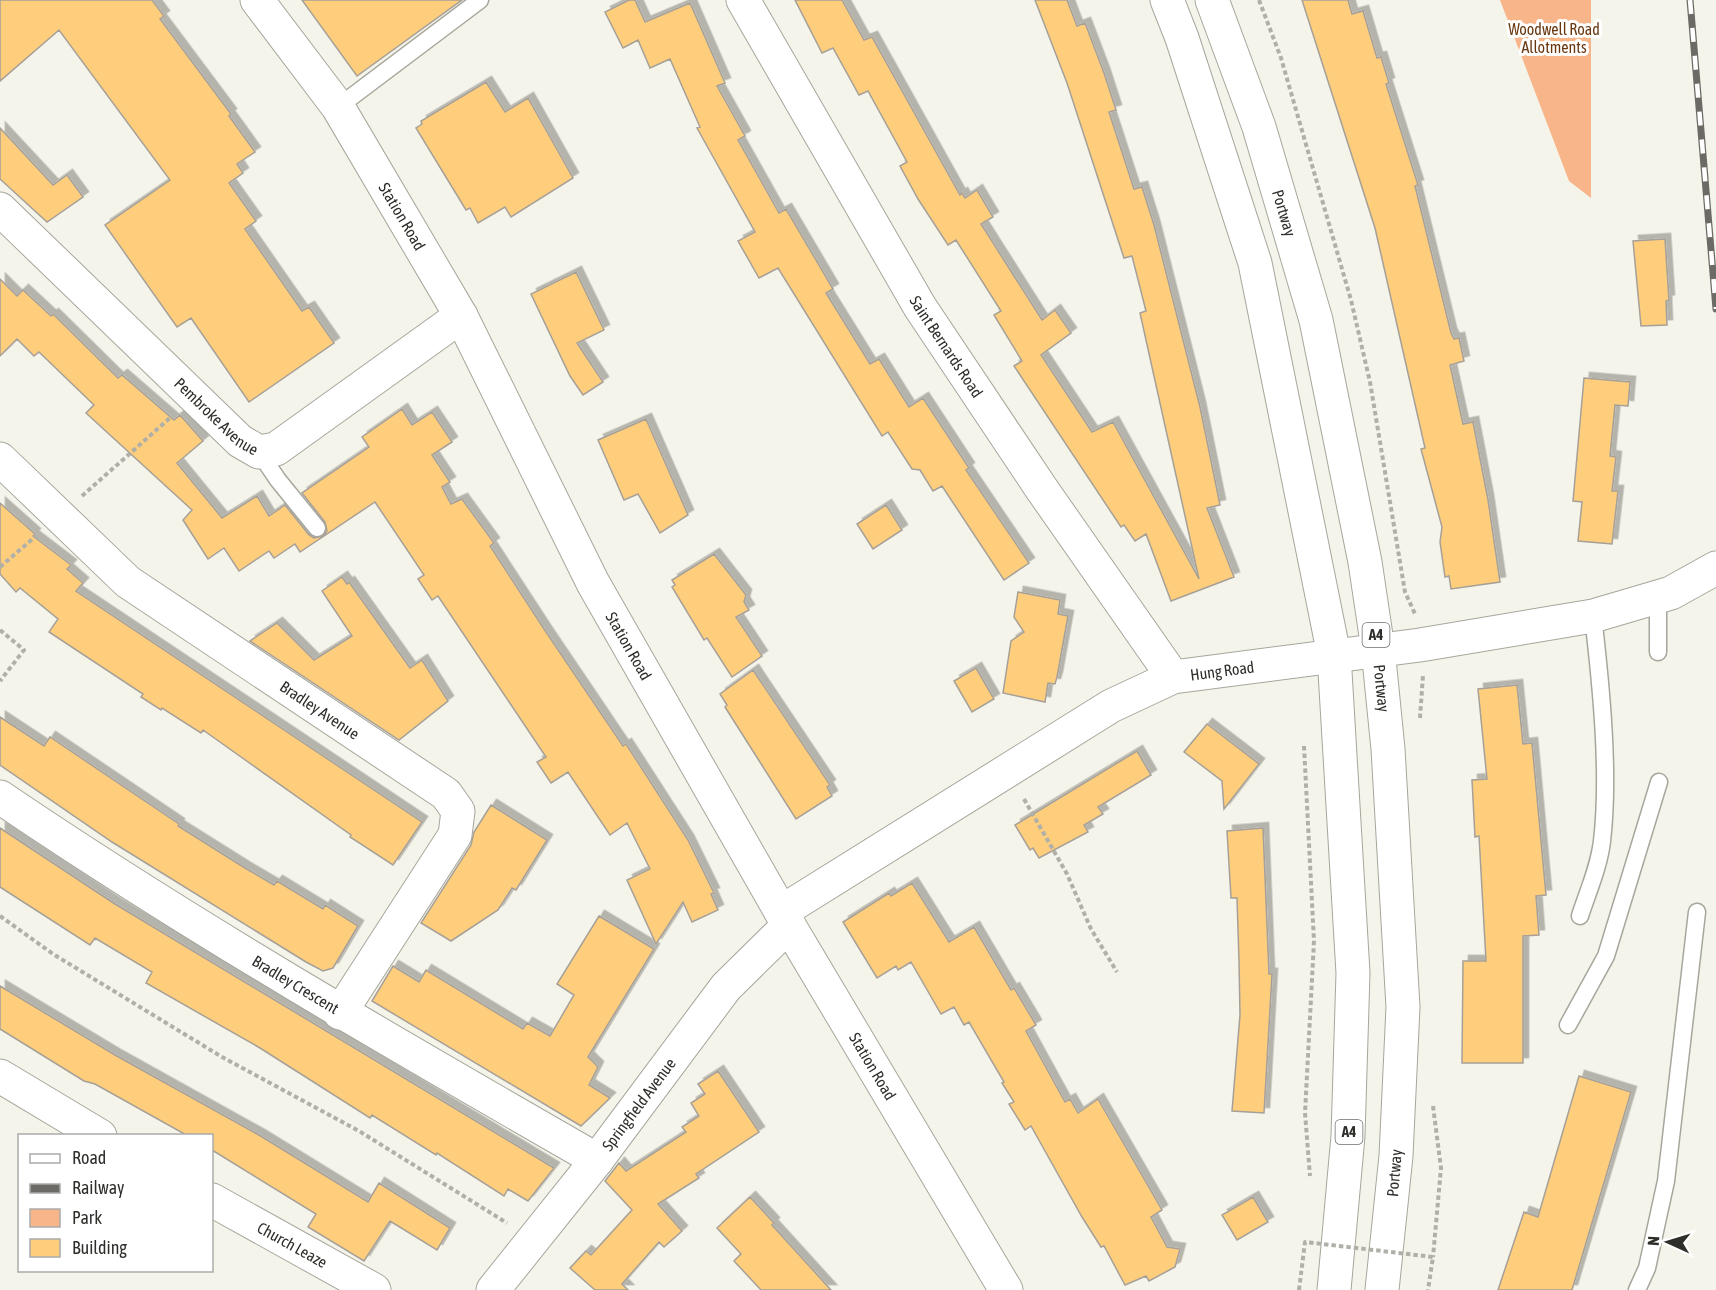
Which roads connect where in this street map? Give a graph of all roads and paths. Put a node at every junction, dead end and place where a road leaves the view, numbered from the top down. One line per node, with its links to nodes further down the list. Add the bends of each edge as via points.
1 (257, 0): 6 (main road, Station Road)
2 (480, 0): 6 (lane)
3 (743, 0): 22 (main road, Saint Bernards Road, via 920,307)
4 (1167, 0): 21 (main road, A4, via 1255,263)
5 (1212, 0): 19 (main road, Portway / A4, via 1259,127 1317,320)
6 (338, 107): 8 (main road, Station Road)
7 (0, 209): 9 (main road, Pembroke Avenue)
8 (461, 315): 10 (main road, Pembroke Avenue, via 276,449); 31 (main road, Station Road, via 593,583)
9 (194, 397): 10 (main road, Pembroke Avenue, via 240,441); 12 (path)
10 (259, 452): 13 (lane)
11 (0, 459): 12 (main road, Bradley Avenue)
12 (59, 516): 14 (path); 33 (main road, Bradley Avenue, via 128,582 446,794 458,811 454,835)
13 (317, 528)
14 (0, 567)
15 (1716, 568): 16 (main road, Hung Road, via 1688,586)
16 (1658, 598): 17 (main road, Hung Road); 20 (lane)
17 (1593, 616): 19 (main road, Hung Road); 30 (lane, via 1599,669 1603,822 1596,868)
18 (0, 630): 23 (path, via 24,650)
19 (1378, 649): 21 (main road, Hung Road); 48 (main road, Portway / A4, via 1388,749 1403,1007 1396,1156)
20 (1658, 652)
21 (1334, 655): 22 (main road, Hung Road); 47 (main road, A4, via 1353,974 1348,1136)
22 (1173, 677): 25 (main road, Hung Road, via 1111,706)
23 (0, 681)
24 (1304, 734): 39 (path, via 1314,941 1305,1113)
25 (1008, 771): 31 (main road, Hung Road); 32 (path)
26 (1659, 782): 34 (lane, via 1606,956)
27 (0, 797): 33 (main road, Bradley Crescent)
28 (1698, 912): 50 (lane, via 1666,1181 1647,1268)
29 (0, 916): 41 (path, via 53,954 212,1051 359,1131)
30 (1580, 916)
31 (785, 919): 38 (main road, Springfield Avenue, via 726,987); 45 (main road, Station Road)
32 (1118, 972)
33 (340, 1013): 38 (main road, Bradley Crescent)
34 (1568, 1024)
35 (0, 1076): 37 (main road)
36 (1432, 1103): 42 (path, via 1441,1168)
37 (97, 1134)
38 (597, 1160): 41 (main road, Springfield Avenue)
39 (1310, 1178)
40 (213, 1201): 43 (main road, Church Leaze)
41 (533, 1240): 44 (main road, Springfield Avenue)
42 (1433, 1257): 46 (path, bridge, via 1305,1242); 49 (path, bridge)
43 (374, 1290)
44 (493, 1290)
45 (1006, 1290)
46 (1299, 1290)
47 (1334, 1290)
48 (1382, 1290)
49 (1428, 1290)
50 (1638, 1290)

